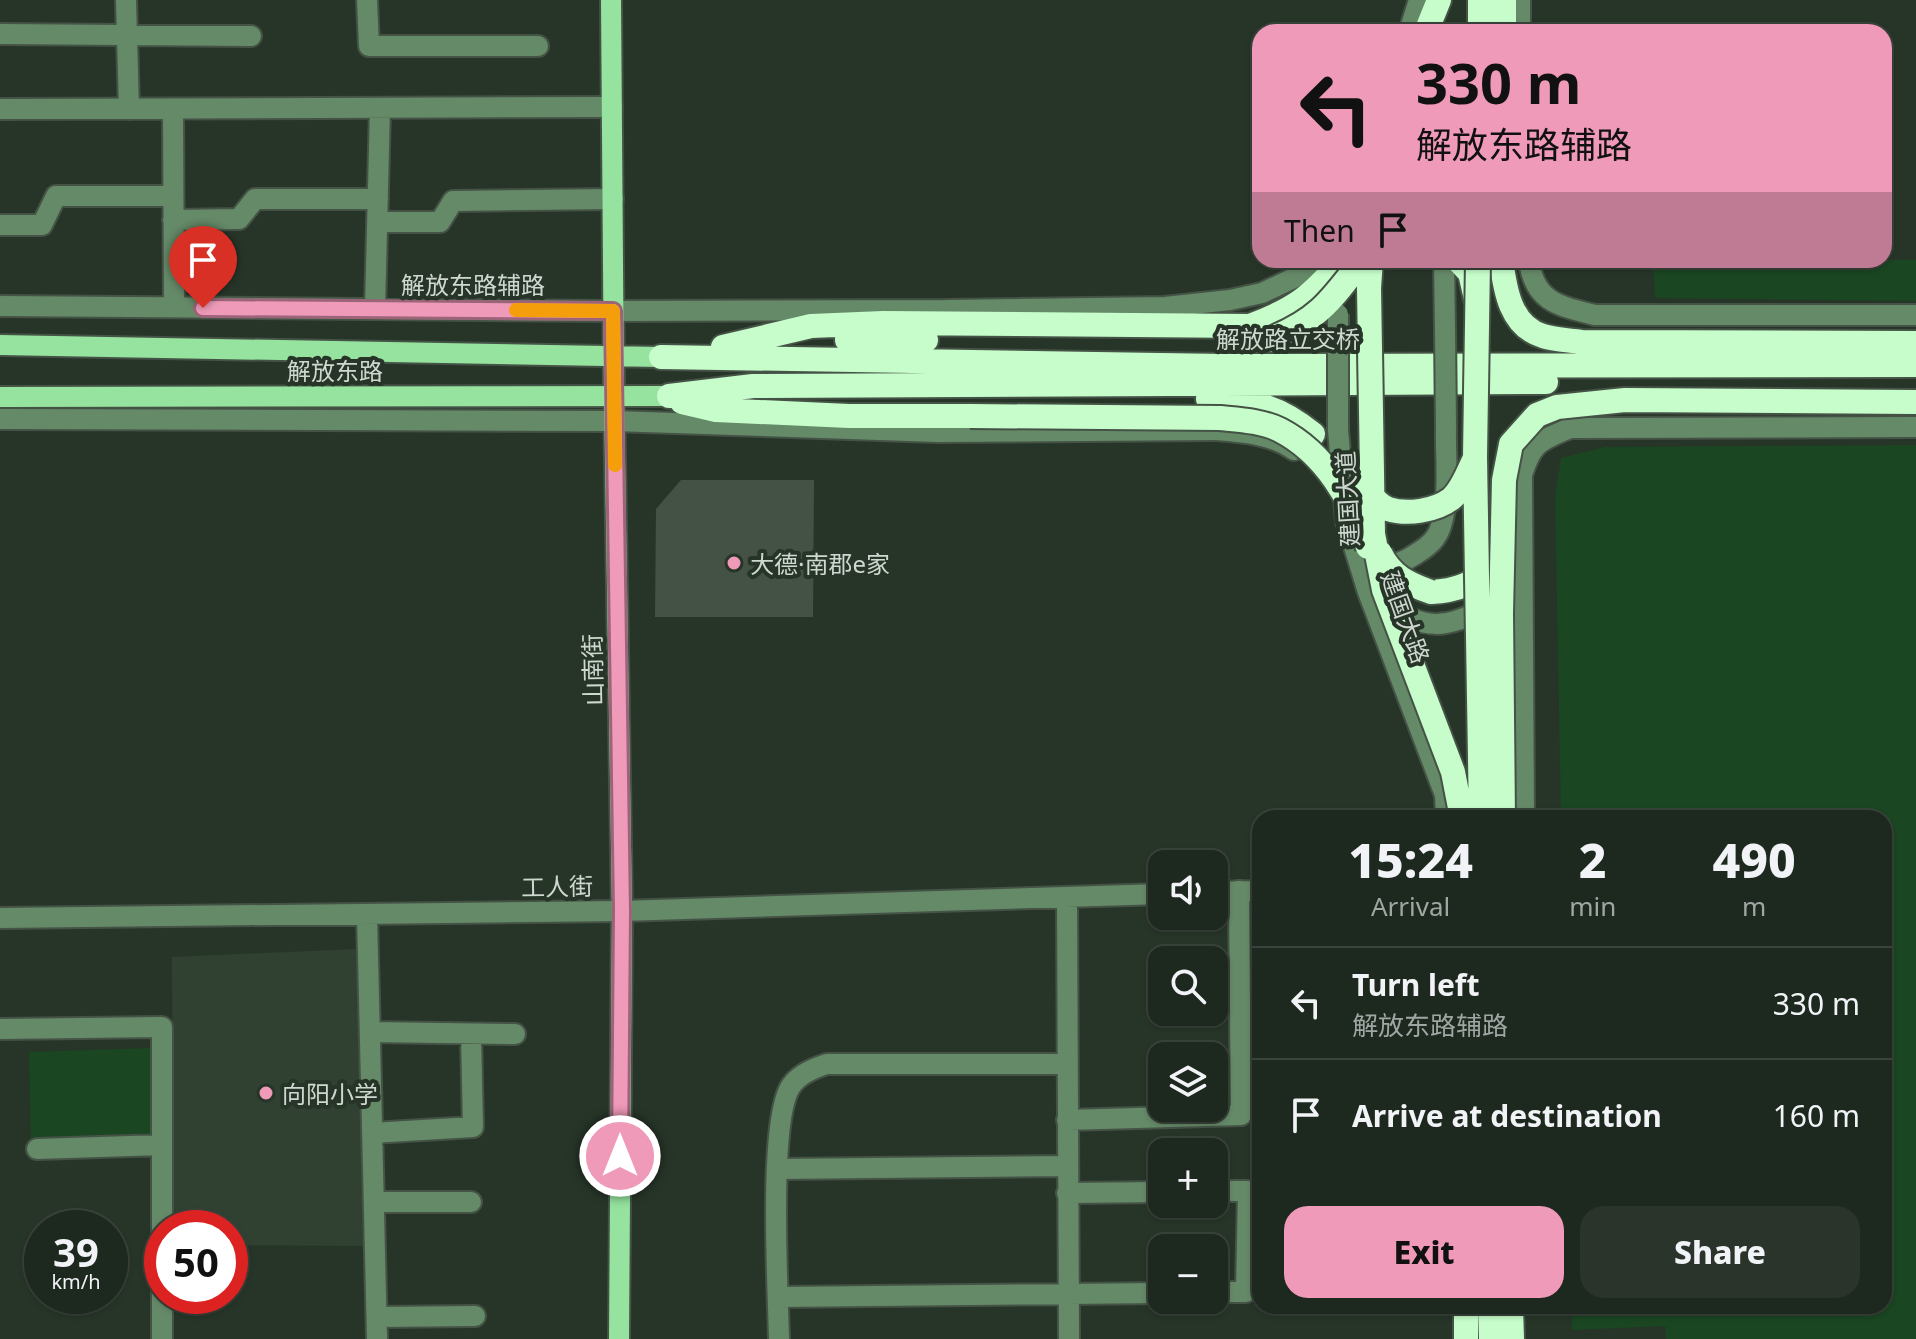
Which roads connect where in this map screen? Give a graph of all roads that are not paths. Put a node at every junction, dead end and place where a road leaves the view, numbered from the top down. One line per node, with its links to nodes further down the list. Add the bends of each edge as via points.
1 (126, 0): 15 (street)
2 (367, 0): 17 (street, via 369,46)
3 (611, 0): 18 (main road, 山南街)
4 (1419, 0): 9 (street)
5 (1439, 0): 10 (highway)
6 (1480, 0): 11 (highway)
7 (1504, 0): 12 (highway)
8 (1520, 0): 13 (street)
9 (1412, 24)
10 (1429, 24)
11 (1480, 24)
12 (1504, 24)
13 (1520, 24)
14 (0, 34): 15 (street)
15 (128, 35): 16 (street); 21 (street)
16 (251, 36)
17 (538, 46)
18 (612, 107): 19 (street); 25 (main road, 山南街)
19 (380, 108): 22 (street); 24 (street)
20 (0, 109): 21 (street)
21 (129, 109): 22 (street)
22 (173, 109): 23 (street)
23 (173, 196): 26 (street); 28 (street, via 56,196 42,225)
24 (378, 199): 26 (street, via 255,199 239,219); 27 (street)
25 (613, 199): 27 (street, via 453,201 440,222); 43 (main road, 山南街)
26 (173, 220): 41 (street)
27 (377, 222): 42 (street)
28 (0, 225)
29 (1308, 268): 45 (street, 解放东路辅路, via 1262,293 1230,300)
30 (1336, 268): 45 (highway, via 1286,312 1250,326)
31 (1343, 268): 64 (street, bridge, via 1338,430)
32 (1355, 268): 46 (highway, bridge, via 1318,314 1268,340)
33 (1370, 268): 65 (highway, 建国大道, bridge)
34 (1444, 268): 65 (street, bridge, via 1444,516 1436,538 1404,561 1384,565 1364,555)
35 (1465, 268): 39 (highway, bridge)
36 (1478, 268): 39 (highway, bridge)
37 (1502, 268): 47 (highway, via 1516,316 1540,336 1582,342)
38 (1530, 268): 44 (street, via 1543,296 1595,315)
39 (1478, 305): 63 (highway, bridge)
40 (0, 306): 41 (street, 解放东路辅路)
41 (174, 307): 42 (street, 解放东路辅路)
42 (375, 309): 43 (street, 解放东路辅路)
43 (613, 311): 45 (street, 解放东路辅路); 49 (main road, 山南街)
44 (1916, 315)
45 (955, 317): 46 (highway, via 811,326)
46 (744, 343): 50 (highway)
47 (1916, 343)
48 (0, 345): 49 (main road, 解放东路)
49 (614, 355): 50 (main road, 解放东路); 54 (main road, 山南街)
50 (661, 357): 51 (highway, 解放路立交桥, via 1224,366)
51 (1916, 365)
52 (1916, 380): 53 (highway, 解放路立交桥, via 753,386)
53 (702, 394): 55 (highway, 解放路立交桥); 63 (highway, bridge, via 807,401 1255,402 1300,423 1379,503 1403,511 1453,498)
54 (614, 396): 55 (main road, 解放东路); 56 (main road, 解放东路); 60 (main road, 山南街)
55 (669, 396): 58 (highway, via 716,410)
56 (0, 397)
57 (1916, 402): 66 (highway, bridge, via 1625,400 1557,407 1537,415 1511,444)
58 (860, 416): 62 (street); 68 (highway, bridge, via 1220,418 1279,430 1325,466 1347,496)
59 (0, 419): 60 (street)
60 (614, 421): 62 (street); 78 (main road, 山南街)
61 (1916, 427): 67 (street, via 1570,428 1529,451 1522,475)
62 (938, 432): 64 (street, via 1215,430 1255,435 1307,459)
63 (1475, 457): 71 (highway, bridge)
64 (1345, 507): 65 (street)
65 (1363, 540): 66 (highway, bridge, via 1388,570 1431,592 1464,586 1488,571); 68 (highway, 建国大道, bridge)
66 (1502, 548): 72 (highway, bridge)
67 (1523, 564): 68 (street, via 1489,606 1461,622 1441,625 1407,619); 73 (street)
68 (1376, 591): 69 (street, 建国大路); 70 (highway, 建国大道, bridge, via 1453,772)
69 (1446, 810)
70 (1460, 810)
71 (1481, 810)
72 (1503, 810)
73 (1524, 810)
74 (1250, 891): 75 (street); 86 (street, via 1241,1115)
75 (1228, 892)
76 (1148, 894): 77 (street, 工人街)
77 (1067, 897): 78 (street, 工人街); 85 (street)
78 (622, 911): 79 (street, 工人街); 108 (main road, 山南街)
79 (367, 914): 80 (street, 工人街); 82 (street)
80 (0, 918)
81 (0, 1029): 88 (street, via 162,1027)
82 (370, 1032): 83 (street); 87 (street)
83 (471, 1034): 84 (street); 87 (street, via 473,1127)
84 (515, 1034)
85 (1067, 1064): 86 (street); 91 (street, via 814,1068 792,1083 786,1095)
86 (1067, 1120): 90 (street)
87 (372, 1133): 95 (street)
88 (161, 1145): 89 (street); 106 (street)
89 (37, 1149)
90 (1067, 1166): 91 (street); 94 (street)
91 (778, 1169): 100 (street)
92 (1228, 1191): 97 (street, via 1248,1191 1246,1292)
93 (1148, 1192): 94 (street)
94 (1067, 1193): 99 (street)
95 (374, 1202): 96 (street); 105 (street)
96 (471, 1202)
97 (1228, 1292)
98 (1148, 1293): 99 (street)
99 (1067, 1294): 100 (street); 110 (street)
100 (778, 1297): 109 (street)
101 (1466, 1314): 111 (highway)
102 (1490, 1314): 112 (highway)
103 (1511, 1314): 113 (highway)
104 (475, 1316): 105 (street)
105 (377, 1317): 107 (street)
106 (162, 1339)
107 (377, 1339)
108 (619, 1339)
109 (779, 1339)
110 (1069, 1339)
111 (1466, 1339)
112 (1491, 1339)
113 (1512, 1339)

